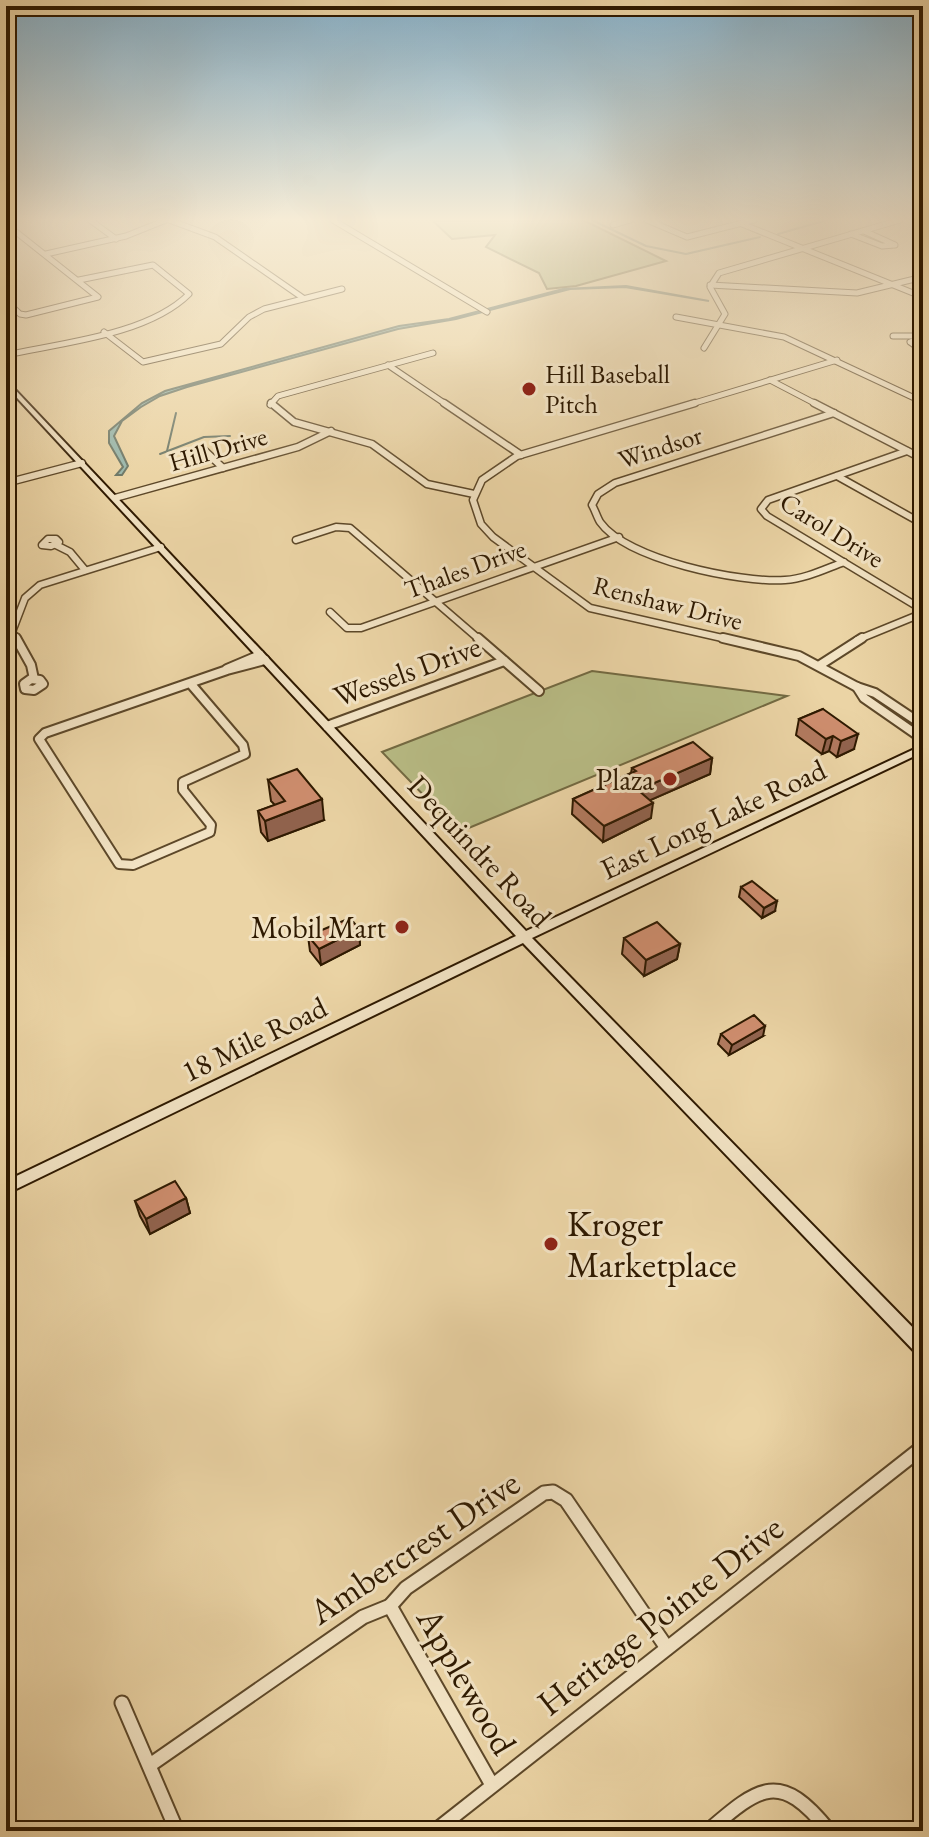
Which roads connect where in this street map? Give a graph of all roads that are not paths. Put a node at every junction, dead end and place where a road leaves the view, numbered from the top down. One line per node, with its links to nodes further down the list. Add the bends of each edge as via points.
1 (12, 306): 2 (street, via 23,315)
2 (64, 306)
3 (175, 306): 10 (street, via 151,320)
4 (277, 306): 10 (street, via 256,312 221,344 152,362 138,361)
5 (476, 306): 7 (street)
6 (722, 306): 9 (street)
7 (485, 311)
8 (676, 317): 9 (street)
9 (719, 324): 13 (street); 17 (street, via 784,337)
10 (104, 332): 16 (street)
11 (922, 337): 12 (street); 12 (street, via 893,336)
12 (912, 343): 14 (street)
13 (704, 348)
14 (923, 351)
15 (433, 353): 18 (street)
16 (6, 355)
17 (837, 360): 19 (street); 21 (street)
18 (388, 365): 23 (street, via 269,403 294,422); 26 (street)
19 (770, 380): 22 (street); 26 (street)
20 (6, 382): 28 (main road, Dequindre Road)
21 (923, 402)
22 (834, 413): 25 (street); 35 (street, Windsor, via 606,487 594,498 592,509 597,520)
23 (331, 431): 29 (street, Hill Drive, via 298,447); 32 (street, via 372,444 427,484)
24 (203, 449): 29 (street)
25 (907, 451): 27 (street); 30 (street)
26 (521, 455): 32 (street, via 490,471)
27 (923, 459)
28 (82, 463): 31 (street); 33 (main road, Dequindre Road)
29 (223, 468): 33 (street, Hill Drive)
30 (837, 476): 34 (street); 39 (street, Carol Drive, via 768,500 761,509)
31 (6, 483)
32 (474, 494): 40 (street, Renshaw Drive, via 481,525)
33 (115, 498): 38 (main road, Dequindre Road)
34 (923, 524)
35 (619, 537): 39 (street, Windsor, via 665,561 756,580 794,579); 40 (street, Thales Drive)
36 (296, 540): 42 (street, via 344,526)
37 (56, 545): 41 (street)
38 (161, 547): 41 (street); 45 (main road, Dequindre Road)
39 (844, 562): 44 (street, Carol Drive)
40 (531, 566): 42 (street, Thales Drive); 47 (street, Renshaw Drive, via 576,601 601,612 783,651)
41 (85, 570): 48 (street, via 34,590 14,622 13,636)
42 (437, 602): 43 (street, Thales Drive, via 356,629 347,628); 46 (street)
43 (330, 612)
44 (923, 612): 47 (street, via 853,642)
45 (263, 657): 49 (street); 53 (main road, Dequindre Road)
46 (504, 661): 51 (street); 53 (street, Wessels Drive)
47 (820, 665): 50 (street, Renshaw Drive)
48 (34, 679)
49 (190, 683): 49 (street, via 245,754 183,782 183,790 211,825 210,832 133,865 115,862 39,739)
50 (857, 687): 52 (street, Renshaw Drive); 54 (street, Renshaw Drive, via 864,698)
51 (539, 691)
52 (923, 725)
53 (327, 726): 56 (main road, Dequindre Road)
54 (923, 739)
55 (923, 748): 56 (main road, East Long Lake Road)
56 (524, 937): 57 (main road, 18 Mile Road); 58 (main road, Dequindre Road)
57 (6, 1188)
58 (923, 1349)
59 (923, 1447): 61 (street, Heritage Pointe Drive)
60 (390, 1606): 61 (street, Ambercrest Drive, via 406,1588 537,1496 553,1492 566,1500); 63 (street, Ambercrest Drive, via 363,1617); 64 (street, Applewood)
61 (667, 1648): 64 (street, Heritage Pointe Drive)
62 (122, 1703): 63 (street)
63 (150, 1765): 65 (street)
64 (492, 1785): 66 (street, Heritage Pointe Drive)
65 (177, 1831)
66 (435, 1831)
67 (708, 1831): 68 (street, via 756,1793 783,1791 807,1803)
68 (829, 1831)

